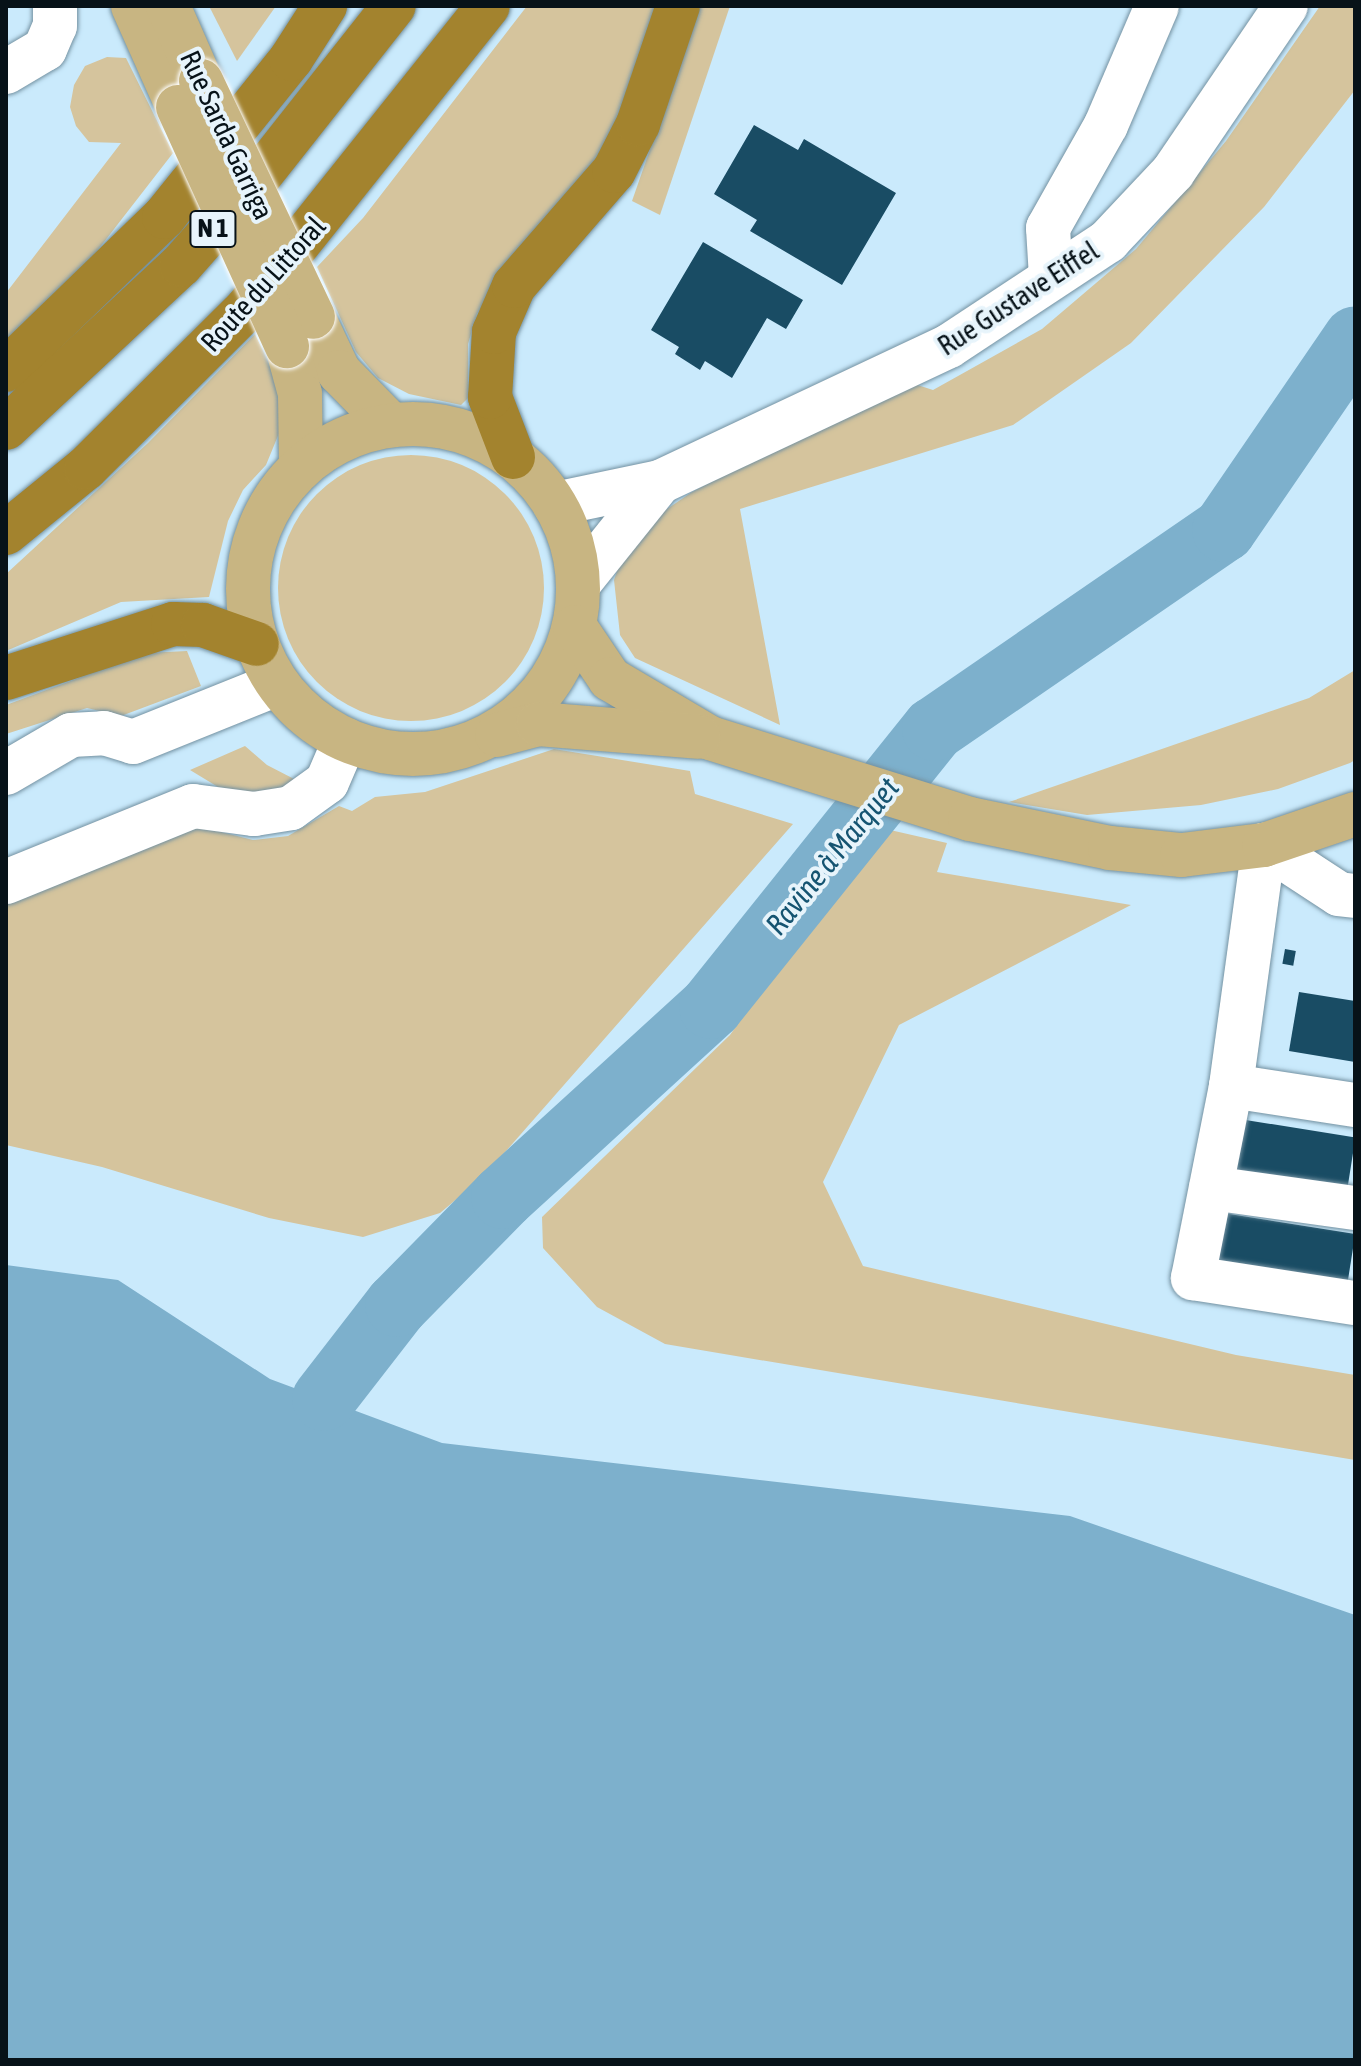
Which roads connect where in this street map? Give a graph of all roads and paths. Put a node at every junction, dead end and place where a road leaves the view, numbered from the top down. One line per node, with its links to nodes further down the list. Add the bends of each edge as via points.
1 (55, 6): 10 (street, via 55,26 45,49)
2 (133, 6): 11 (main road, Rue Sarda Garriga)
3 (168, 6): 11 (main road, Rue Sarda Garriga)
4 (325, 6): 14 (highway, via 291,59 164,217)
5 (394, 6): 16 (highway, N 1, via 258,178 181,265)
6 (488, 6): 21 (highway, Route du Littoral, via 247,308 86,468)
7 (678, 6): 17 (highway, via 638,124 614,171 514,286 494,332 490,397)
8 (1157, 6): 12 (street, via 1106,125 1048,228)
9 (1286, 6): 12 (street, Rue Gustave Eiffel, via 1173,172 1108,241)
10 (6, 72)
11 (190, 94): 13 (main road, Rue Sarda Garriga, bridge)
12 (1051, 277): 19 (street, Rue Gustave Eiffel, via 949,346)
13 (300, 331): 15 (main road, Rue Sarda Garriga); 18 (main road, Rue Sarda Garriga)
14 (6, 370)
15 (390, 424): 17 (main road, via 433,424 475,435); 18 (main road, via 342,438)
16 (6, 428)
17 (513, 457): 20 (main road)
18 (301, 465): 24 (main road, via 276,494 257,529 248,567 248,606)
19 (660, 482): 20 (street, Rue Gustave Eiffel); 22 (street, Rue Gustave Eiffel)
20 (555, 504): 22 (main road, via 576,555)
21 (6, 533)
22 (579, 583): 23 (main road)
23 (575, 627): 27 (main road, via 544,692); 28 (main road, via 610,679)
24 (257, 644): 25 (highway, via 203,625 173,624); 26 (main road)
25 (6, 678)
26 (277, 684): 29 (main road, via 308,717); 30 (street, via 133,742 104,733 71,735)
27 (487, 738): 28 (main road, via 538,724); 29 (main road, via 441,752 392,753)
28 (710, 738): 32 (main road, via 970,819 1110,848 1182,855)
29 (345, 740): 33 (street, via 327,782 291,808 254,814 193,806)
30 (6, 773)
31 (1355, 814): 32 (main road)
32 (1264, 845): 34 (street, via 1339,894); 35 (street)
33 (6, 882)
34 (1355, 896)
35 (1231, 1086): 36 (street); 37 (street)
36 (1355, 1105)
37 (1211, 1188): 38 (street); 39 (street, via 1193,1278)
38 (1355, 1208)
39 (1355, 1303)

